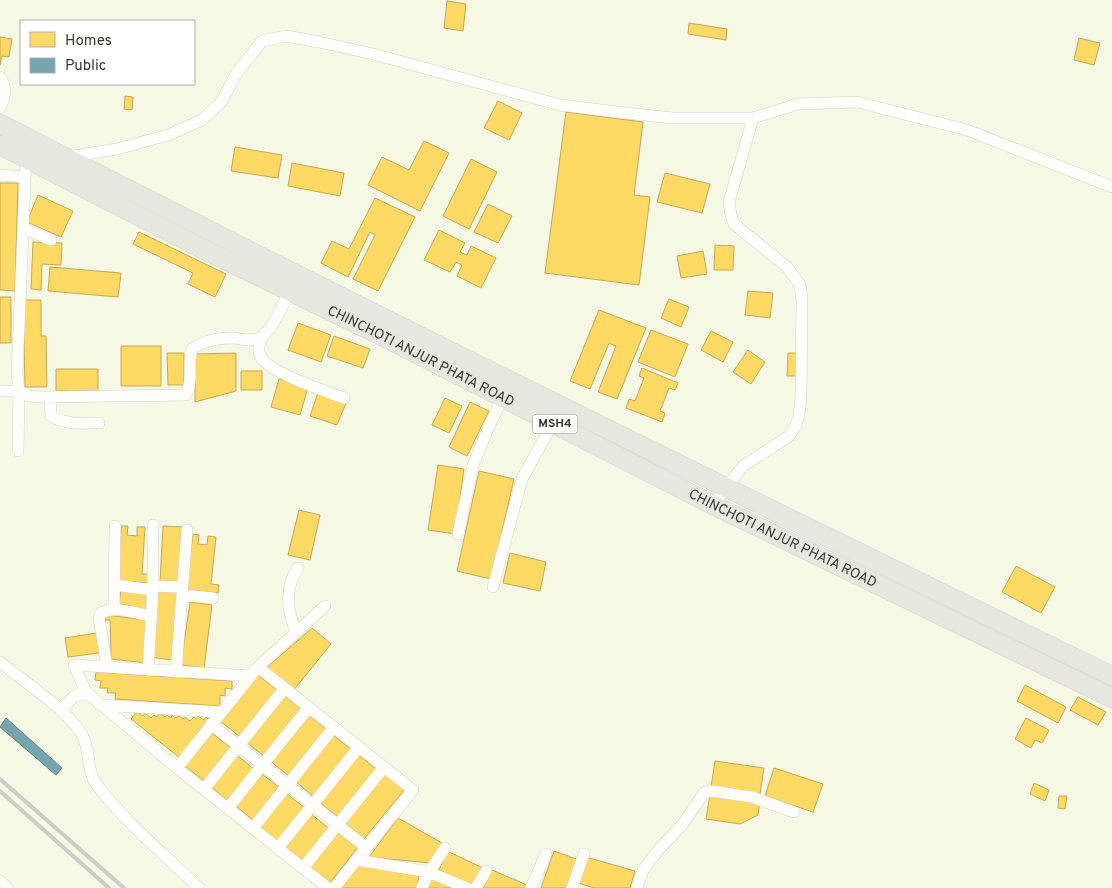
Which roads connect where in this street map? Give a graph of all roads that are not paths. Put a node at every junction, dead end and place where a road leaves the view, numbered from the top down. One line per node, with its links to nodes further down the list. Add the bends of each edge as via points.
1 (0, 78): 2 (street, via 5,92)
2 (0, 108)
3 (752, 118): 7 (street, via 673,118 560,105 373,54 286,36 262,41 236,74 222,101 202,120 168,135 118,149); 9 (street, via 798,104 857,102 968,130); 22 (street, via 729,202 730,215 734,224 787,267 800,285 801,398 799,416 789,436 743,466)
4 (0, 124): 5 (main road, CHINCHOTI ANJUR PHATA ROAD / MSH4)
5 (22, 135): 6 (main road); 7 (main road, CHINCHOTI ANJUR PHATA ROAD / MSH4)
6 (16, 158): 8 (street); 10 (street); 12 (main road, CHINCHOTI ANJUR PHATA ROAD / MSH4)
7 (66, 158): 22 (main road, CHINCHOTI ANJUR PHATA ROAD / MSH4)
8 (0, 175)
9 (1112, 187)
10 (23, 228): 11 (street); 15 (street, via 17,374)
11 (51, 240)
12 (289, 292): 13 (street, via 276,318); 18 (main road, CHINCHOTI ANJUR PHATA ROAD / MSH4)
13 (261, 337): 16 (street, via 253,340 214,339 192,349 186,395); 17 (street, via 258,346 262,360 282,373)
14 (0, 391): 15 (street)
15 (20, 391): 16 (street, via 29,396); 21 (street)
16 (50, 397): 19 (street, via 51,416 58,420)
17 (344, 398)
18 (503, 398): 20 (main road, CHINCHOTI ANJUR PHATA ROAD / MSH4); 27 (street, via 473,465)
19 (99, 423)
20 (553, 423): 23 (main road, CHINCHOTI ANJUR PHATA ROAD / MSH4); 30 (street, via 522,479)
21 (18, 451)
22 (726, 488): 23 (street); 43 (main road, CHINCHOTI ANJUR PHATA ROAD / MSH4)
23 (713, 505): 46 (main road, CHINCHOTI ANJUR PHATA ROAD / MSH4)
24 (153, 525): 31 (street)
25 (115, 526): 29 (street)
26 (187, 530): 32 (street)
27 (458, 534)
28 (298, 568): 37 (street, via 288,597 289,614)
29 (114, 585): 31 (street); 35 (street)
30 (493, 587)
31 (153, 588): 32 (street); 36 (street)
32 (182, 591): 33 (street); 42 (street)
33 (213, 598)
34 (326, 606): 37 (street)
35 (114, 609): 36 (street); 39 (street, via 101,613 99,618)
36 (152, 616): 40 (street)
37 (296, 632): 41 (street)
38 (0, 662): 49 (street)
39 (107, 667): 40 (street); 45 (street, via 74,665)
40 (148, 670): 42 (street)
41 (254, 671): 42 (street); 44 (street); 50 (street)
42 (176, 672)
43 (1112, 676)
44 (284, 689): 48 (street); 53 (street)
45 (86, 692): 47 (street); 49 (street, via 73,697)
46 (1112, 698)
47 (100, 705): 50 (street); 57 (street)
48 (309, 707): 52 (street); 55 (street)
49 (61, 711): 76 (street, via 84,737 95,783)
50 (221, 712): 51 (street)
51 (211, 724): 53 (street); 57 (street)
52 (334, 727): 54 (street); 58 (street)
53 (238, 746): 55 (street); 59 (street)
54 (359, 747): 56 (street); 60 (street)
55 (262, 765): 58 (street); 61 (street)
56 (384, 767): 63 (street); 66 (street, via 413,790)
57 (177, 768): 59 (street)
58 (288, 785): 60 (street); 64 (street)
59 (204, 789): 61 (street)
60 (313, 805): 63 (street); 65 (street)
61 (228, 808): 64 (street)
62 (794, 812): 84 (street, via 752,796 704,793 682,825 643,870)
63 (337, 824): 66 (street); 71 (street)
64 (253, 828): 65 (street)
65 (278, 848): 71 (street)
66 (366, 848): 70 (street)
67 (444, 848): 73 (street)
68 (546, 854): 82 (street)
69 (584, 854): 83 (street)
70 (357, 860): 73 (street); 78 (street)
71 (303, 868): 77 (street)
72 (486, 871): 81 (street)
73 (429, 872): 79 (street); 80 (street)
74 (0, 881): 75 (street)
75 (7, 888)
76 (199, 888)
77 (328, 888)
78 (334, 888)
79 (422, 888)
80 (467, 888)
81 (476, 888)
82 (531, 888)
83 (572, 888)
84 (636, 888)

